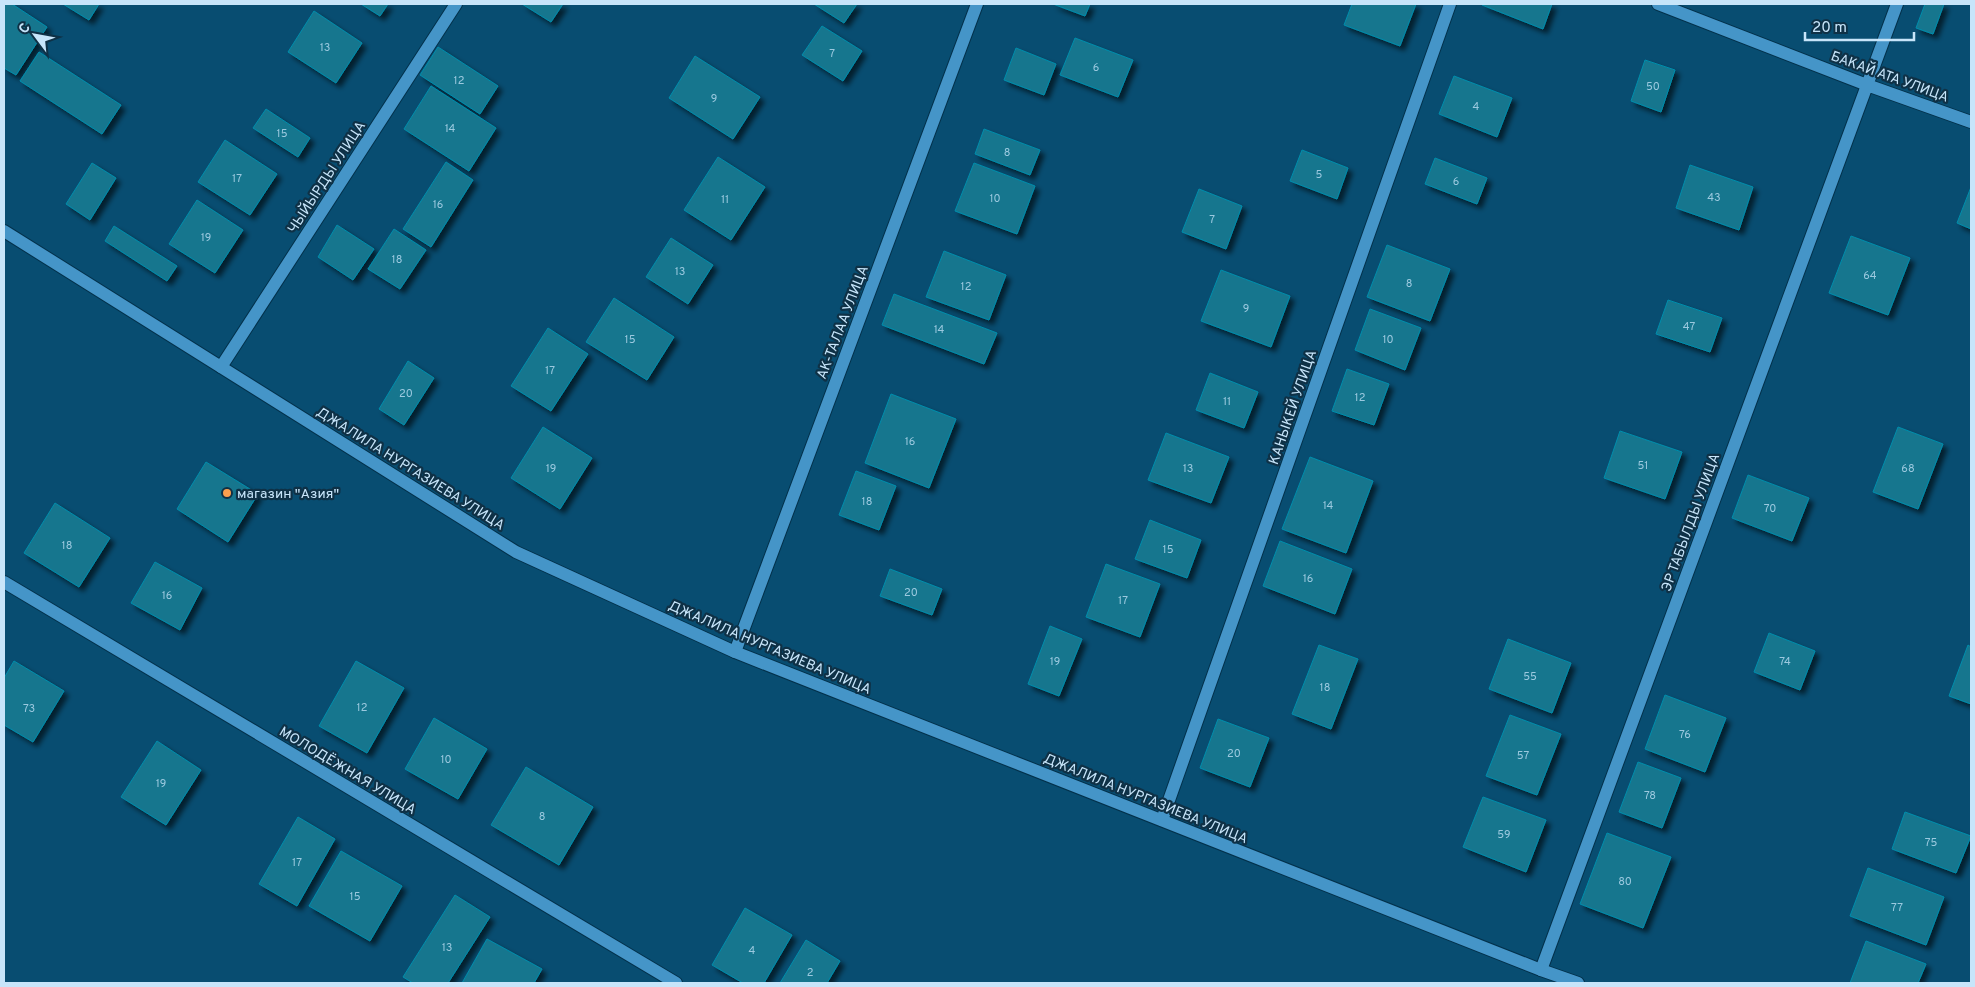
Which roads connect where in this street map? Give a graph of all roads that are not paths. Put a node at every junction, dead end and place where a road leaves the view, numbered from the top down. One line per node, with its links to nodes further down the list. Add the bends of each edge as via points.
1 (456, 4): 9 (street, ЧЫЙЫРДЫ УЛИЦА)
2 (977, 4): 11 (street, АК-ТАЛАА УЛИЦА)
3 (1450, 4): 12 (street, КАНЫКЕЙ УЛИЦА)
4 (1658, 4): 6 (street, БАКАЙ АТА УЛИЦА)
5 (1896, 4): 6 (street, ЭР ТАБЫЛДЫ УЛИЦА)
6 (1867, 85): 7 (street, БАКАЙ АТА УЛИЦА); 13 (street, ЭР ТАБЫЛДЫ УЛИЦА)
7 (1971, 122)
8 (4, 232): 9 (street, ДЖАЛИЛА НУРГАЗИЕВА УЛИЦА)
9 (222, 367): 11 (street, ДЖАЛИЛА НУРГАЗИЕВА УЛИЦА, via 516,552)
10 (4, 582): 14 (street, МОЛОДЁЖНАЯ УЛИЦА)
11 (734, 652): 12 (street, ДЖАЛИЛА НУРГАЗИЕВА УЛИЦА)
12 (1162, 820): 13 (street, ДЖАЛИЛА НУРГАЗИЕВА УЛИЦА)
13 (1541, 970): 15 (street, ДЖАЛИЛА НУРГАЗИЕВА УЛИЦА)
14 (676, 983)
15 (1578, 983)

